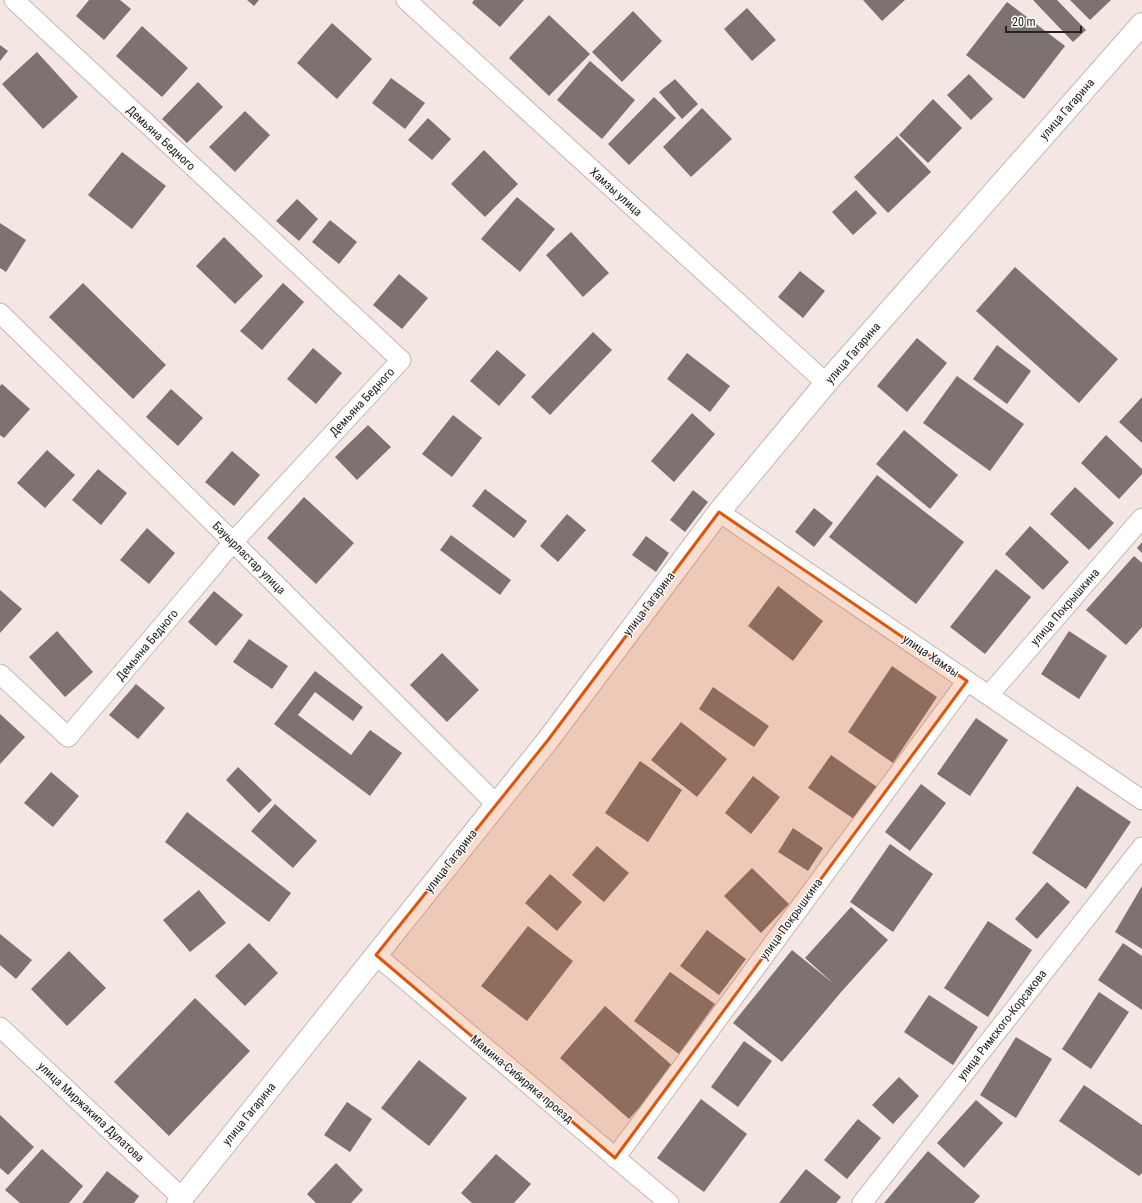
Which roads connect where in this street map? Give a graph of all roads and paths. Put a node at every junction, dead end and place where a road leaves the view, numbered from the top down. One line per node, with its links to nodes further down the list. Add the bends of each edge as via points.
1 (14, 0): 8 (street, Демьяна Бедного, via 400,360)
2 (406, 0): 5 (street, Хамзы улица)
3 (1142, 24): 5 (main road, улица Гагарина)
4 (0, 313): 8 (street, Бауырластар улица)
5 (826, 383): 6 (main road, улица Гагарина)
6 (719, 512): 10 (street, улица Хамзы); 13 (main road, улица Гагарина, via 548,740)
7 (1142, 518): 11 (street, улица Покрышкина)
8 (233, 542): 9 (street, Демьяна Бедного, via 68,737); 13 (street, Бауырластар улица)
9 (0, 674)
10 (967, 681): 11 (street, улица Хамзы); 17 (street, улица Покрышкина)
11 (989, 695): 12 (street, улица Хамзы)
12 (1142, 800)
13 (496, 804): 15 (main road, улица Гагарина)
14 (1142, 847): 20 (street, улица Римского-Корсакова)
15 (376, 955): 17 (street, Мамина-Сибиряка проезд); 18 (main road, улица Гагарина)
16 (0, 1027): 18 (street, улица Миржакипа Дулатова)
17 (616, 1158): 19 (street, Мамина-Сибиряка проезд)
18 (180, 1200)
19 (669, 1203)
20 (862, 1203)

